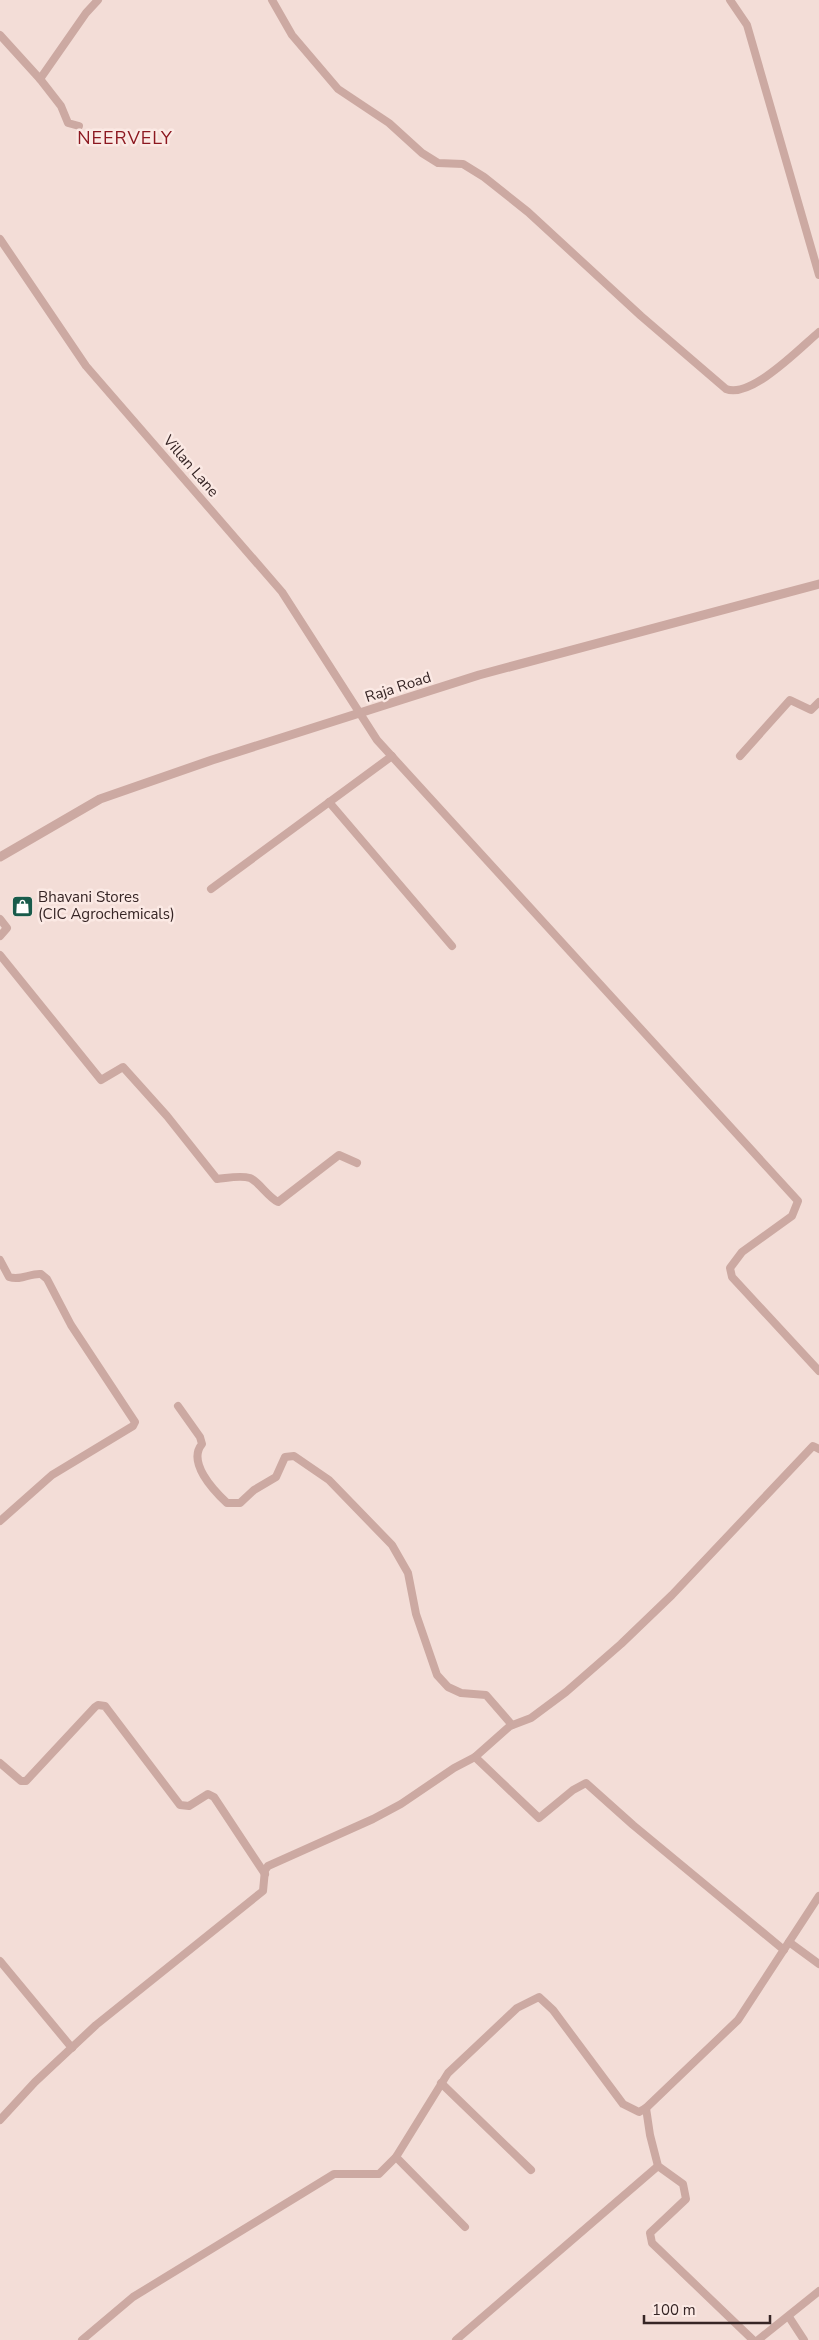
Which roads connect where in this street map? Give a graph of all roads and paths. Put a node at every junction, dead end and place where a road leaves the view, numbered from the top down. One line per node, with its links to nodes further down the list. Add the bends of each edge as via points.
1 (98, 0): 5 (street)
2 (272, 0): 9 (street, via 292,35 338,89 389,122 422,153 438,163 463,164 484,177 528,212 726,389 732,392 747,389)
3 (730, 0): 8 (street, via 747,25)
4 (0, 34): 5 (street)
5 (40, 79): 6 (street, via 61,106 68,123)
6 (79, 126)
7 (0, 239): 12 (street, Villan Lane, via 86,366 282,592)
8 (819, 275)
9 (819, 332)
10 (819, 584): 12 (street, Raja Road, via 479,676)
11 (819, 702): 14 (street, via 811,710 790,700)
12 (359, 714): 13 (street, Villan Lane); 16 (street, Raja Road, via 213,759 100,799)
13 (392, 756): 15 (street); 24 (street, Villan Lane, via 798,1201 792,1216 742,1252 730,1268 732,1277)
14 (740, 756)
15 (330, 802): 17 (street); 20 (street)
16 (0, 857)
17 (211, 889)
18 (0, 919): 19 (street, via 7,928)
19 (0, 936)
20 (452, 946)
21 (0, 955): 22 (street, via 102,1080 123,1067 217,1179 252,1178 278,1202 340,1155)
22 (357, 1163)
23 (0, 1260): 27 (street, via 9,1278 19,1279 35,1273 47,1280 135,1422 52,1475)
24 (819, 1371)
25 (178, 1406): 28 (street, via 200,1436 202,1444 197,1460 202,1473 226,1503 240,1503 276,1477 285,1457 294,1456 329,1480 392,1545 408,1573 416,1614 438,1675 448,1687 461,1693 486,1695)
26 (818, 1445): 28 (street, via 621,1644 566,1692 531,1718)
27 (0, 1521)
28 (512, 1725): 29 (street)
29 (475, 1757): 31 (street, via 373,1819 268,1866); 34 (street, via 539,1818 586,1783)
30 (0, 1763): 31 (street, via 21,1781 26,1781 95,1707 105,1706 180,1805 189,1806 208,1794 214,1797)
31 (265, 1874): 37 (street, via 263,1891)
32 (819, 1896): 33 (street)
33 (789, 1942): 34 (street); 36 (street)
34 (784, 1950): 39 (street, via 738,2020)
35 (0, 1961): 37 (street)
36 (819, 1964)
37 (72, 2048): 40 (street)
38 (442, 2083): 39 (street, via 448,2073 517,2008 539,1997 553,2010 623,2104 639,2112); 41 (street); 43 (street)
39 (646, 2108): 42 (street)
40 (0, 2120)
41 (396, 2157): 44 (street); 47 (street, via 379,2174 334,2174 132,2297)
42 (658, 2166): 48 (street); 49 (street, via 683,2184 686,2199 650,2233 652,2242)
43 (531, 2170)
44 (465, 2227)
45 (819, 2291): 46 (street)
46 (789, 2317): 50 (street); 51 (street)
47 (82, 2340)
48 (456, 2340)
49 (753, 2340)
50 (758, 2340)
51 (804, 2340)

